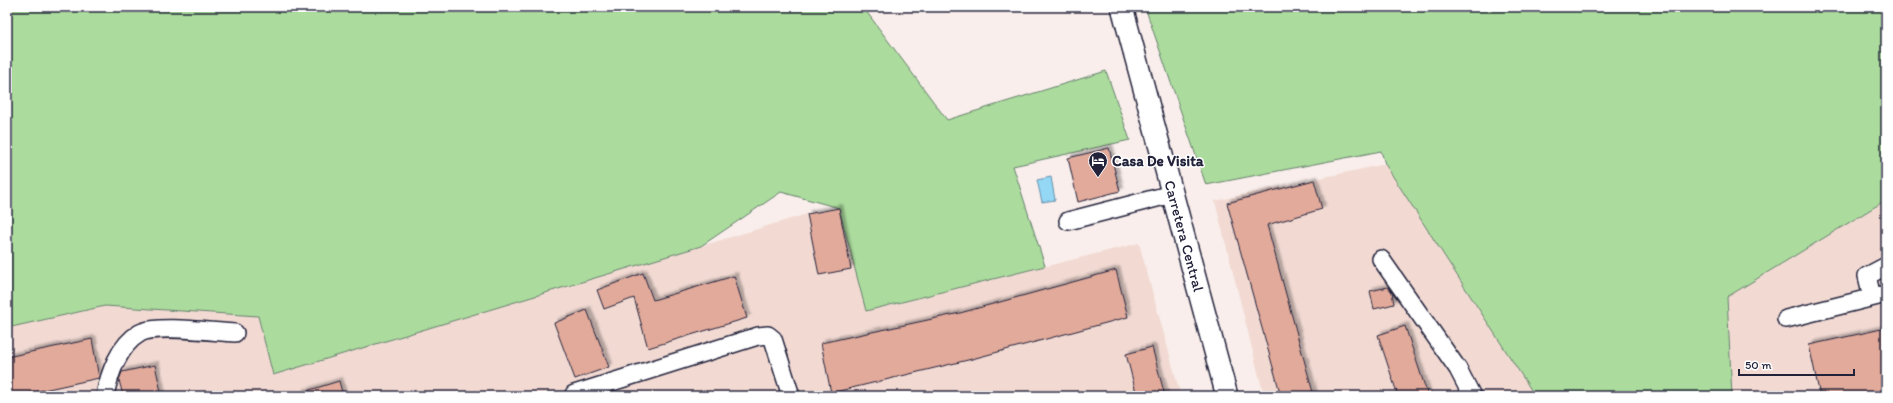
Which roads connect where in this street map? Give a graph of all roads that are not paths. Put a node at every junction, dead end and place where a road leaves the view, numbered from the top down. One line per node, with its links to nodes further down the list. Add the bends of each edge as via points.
1 (1122, 7): 2 (main road, Carretera Central)
2 (1172, 194): 3 (lane); 12 (main road, Carretera Central)
3 (1068, 221)
4 (1381, 259): 13 (lane, via 1458,369)
5 (1886, 266): 6 (lane, via 1867,276)
6 (1879, 295): 7 (lane)
7 (1786, 319)
8 (235, 333): 10 (lane, via 157,329 140,333 126,344 117,358)
9 (574, 394): 11 (lane, via 768,335 773,339)
10 (105, 396)
11 (791, 396)
12 (1227, 396)
13 (1472, 396)

